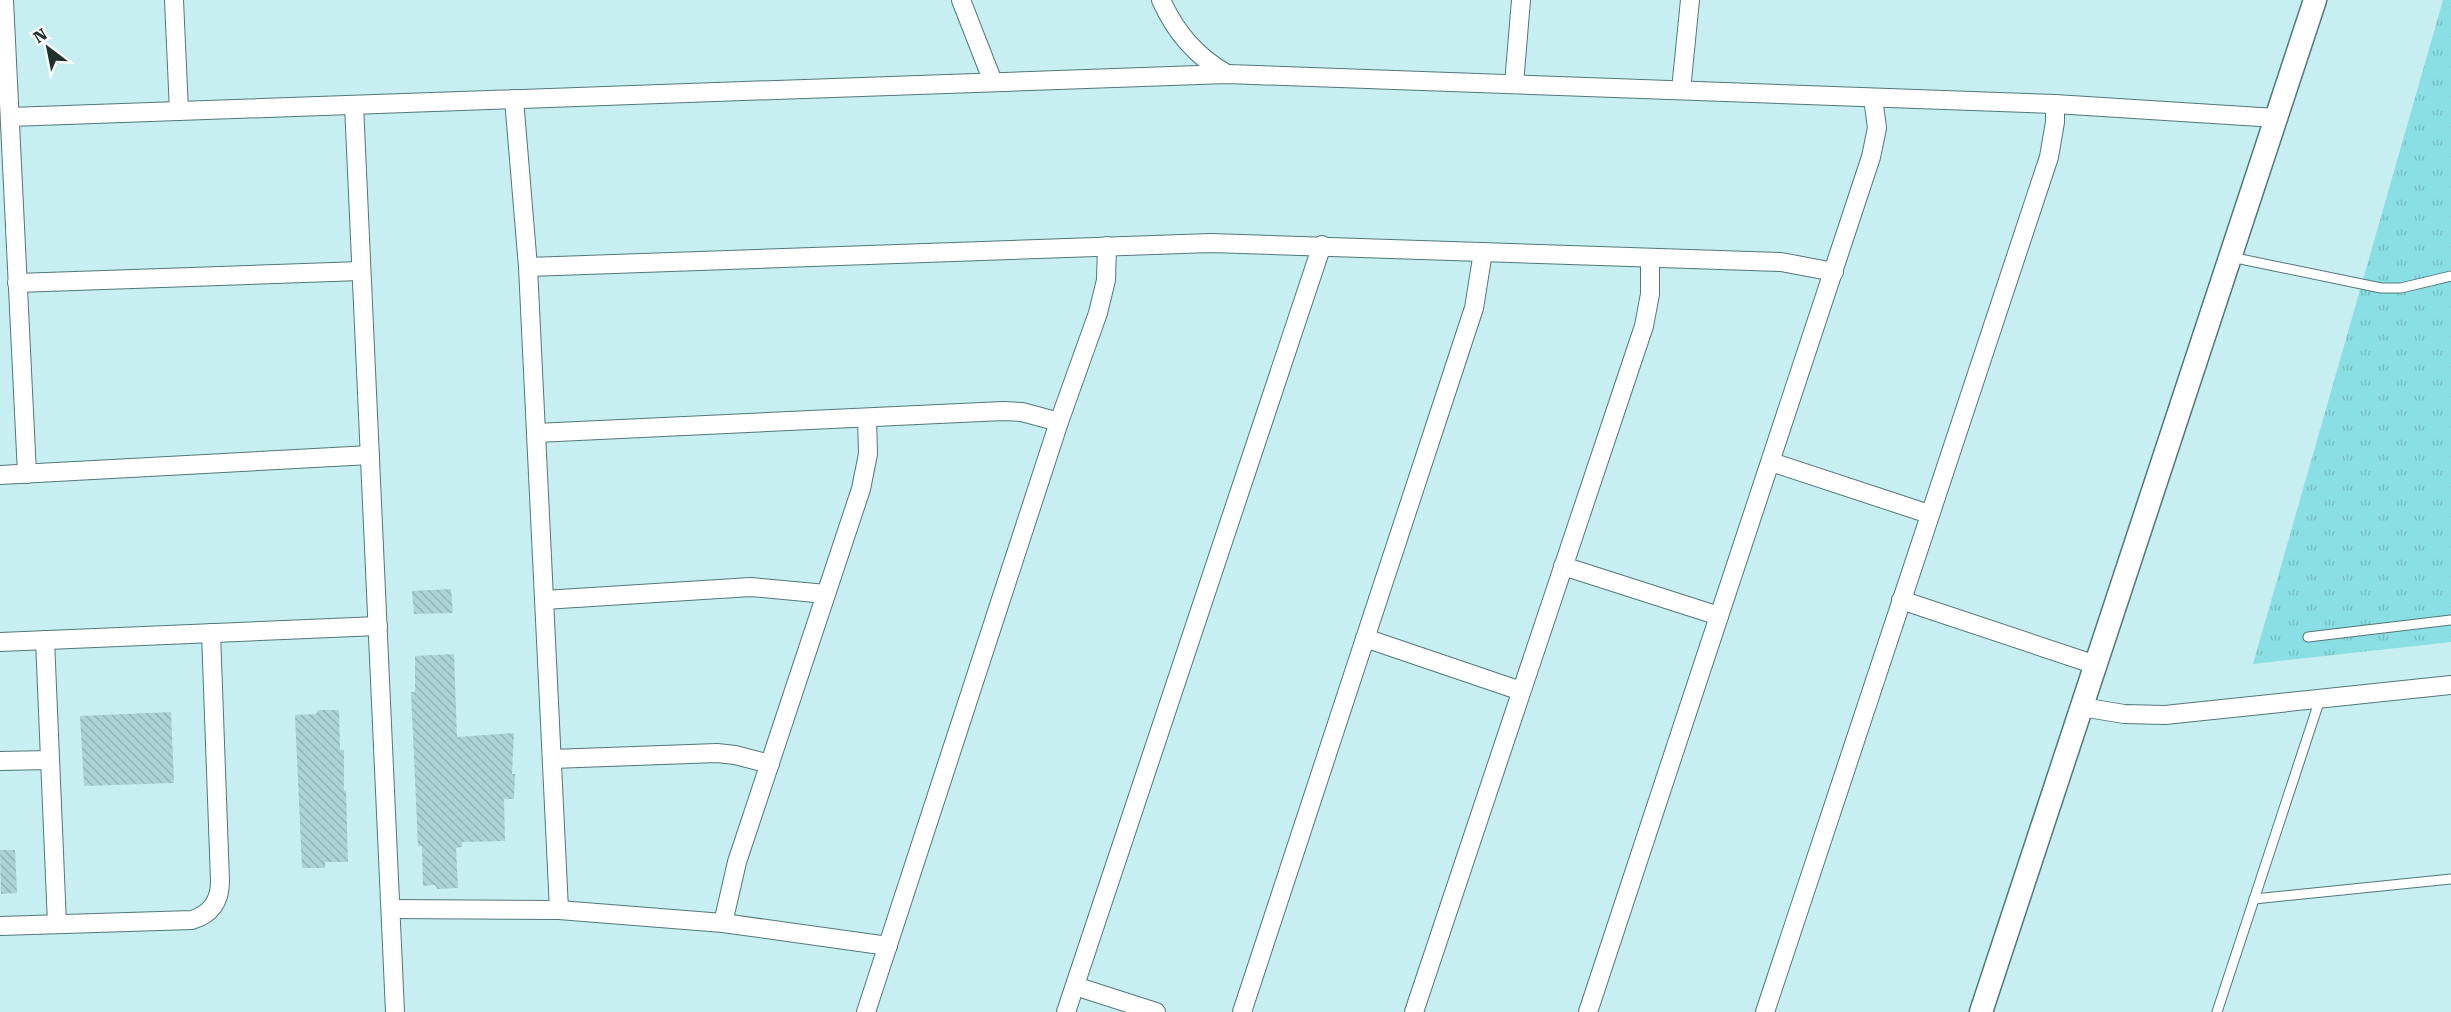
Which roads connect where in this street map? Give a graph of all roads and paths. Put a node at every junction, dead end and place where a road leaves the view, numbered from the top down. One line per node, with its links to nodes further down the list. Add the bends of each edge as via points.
1 (4, 0): 17 (street)
2 (174, 0): 16 (street)
3 (961, 0): 9 (street)
4 (1161, 0): 8 (street, via 1185,42)
5 (1521, 0): 10 (street)
6 (1690, 0): 11 (street)
7 (2315, 0): 18 (street)
8 (1227, 74): 9 (street); 10 (street)
9 (993, 82): 13 (street)
10 (1514, 84): 11 (street)
11 (1681, 90): 12 (street)
12 (1873, 98): 14 (street); 26 (street, via 1875,143)
13 (514, 99): 15 (street); 24 (street)
14 (2055, 104): 18 (street); 36 (street, via 2049,157)
15 (354, 105): 16 (street); 25 (street)
16 (179, 111): 17 (street)
17 (10, 117): 28 (street)
18 (2276, 118): 22 (street)
19 (1322, 245): 20 (street); 21 (street); 66 (street)
20 (1107, 246): 24 (street); 30 (street, via 1103,297)
21 (1483, 252): 23 (street); 46 (street, via 1474,308)
22 (2231, 257): 27 (lane, via 2381,288 2401,288); 49 (street)
23 (1650, 258): 26 (street, via 1781,262); 37 (street, via 1650,294 1644,326)
24 (528, 267): 31 (street)
25 (361, 271): 28 (street); 32 (street)
26 (1834, 272): 33 (street)
27 (2451, 276)
28 (17, 283): 34 (street)
29 (867, 418): 30 (street, via 1003,411); 31 (street); 38 (street, via 868,454 863,480)
30 (1059, 422): 65 (street)
31 (536, 434): 39 (street)
32 (370, 455): 34 (street); 43 (street)
33 (1771, 462): 36 (street); 41 (street)
34 (27, 474): 35 (street)
35 (0, 475)
36 (1929, 514): 40 (street)
37 (1563, 566): 41 (street); 51 (street)
38 (826, 594): 39 (street, via 742,587); 57 (street)
39 (544, 600): 54 (street)
40 (1901, 600): 49 (street); 74 (street)
41 (1719, 616): 73 (street)
42 (2451, 620): 45 (lane)
43 (378, 627): 44 (street); 60 (street)
44 (211, 633): 47 (street); 63 (street, via 220,881 214,907 192,920)
45 (2308, 637)
46 (1365, 638): 51 (street); 71 (street)
47 (45, 640): 48 (street); 55 (street)
48 (0, 642)
49 (2096, 665): 53 (street)
50 (2451, 685): 52 (street)
51 (1521, 691): 72 (street)
52 (2320, 699): 53 (street, via 2165,715); 59 (lane)
53 (2082, 707): 75 (street)
54 (552, 759): 57 (street, via 717,753); 61 (street)
55 (50, 760): 56 (street); 63 (street)
56 (0, 761)
57 (770, 764): 62 (street, via 737,862)
58 (2451, 879): 59 (lane)
59 (2254, 899): 76 (lane)
60 (391, 909): 61 (street); 67 (street)
61 (559, 910): 62 (street)
62 (723, 923): 65 (street)
63 (57, 924): 64 (street)
64 (0, 927)
65 (888, 946): 68 (street)
66 (1075, 986): 69 (street); 70 (street)
67 (396, 1012)
68 (866, 1012)
69 (1066, 1012)
70 (1155, 1012)
71 (1242, 1012)
72 (1414, 1012)
73 (1588, 1012)
74 (1765, 1012)
75 (1981, 1012)
76 (2217, 1012)

